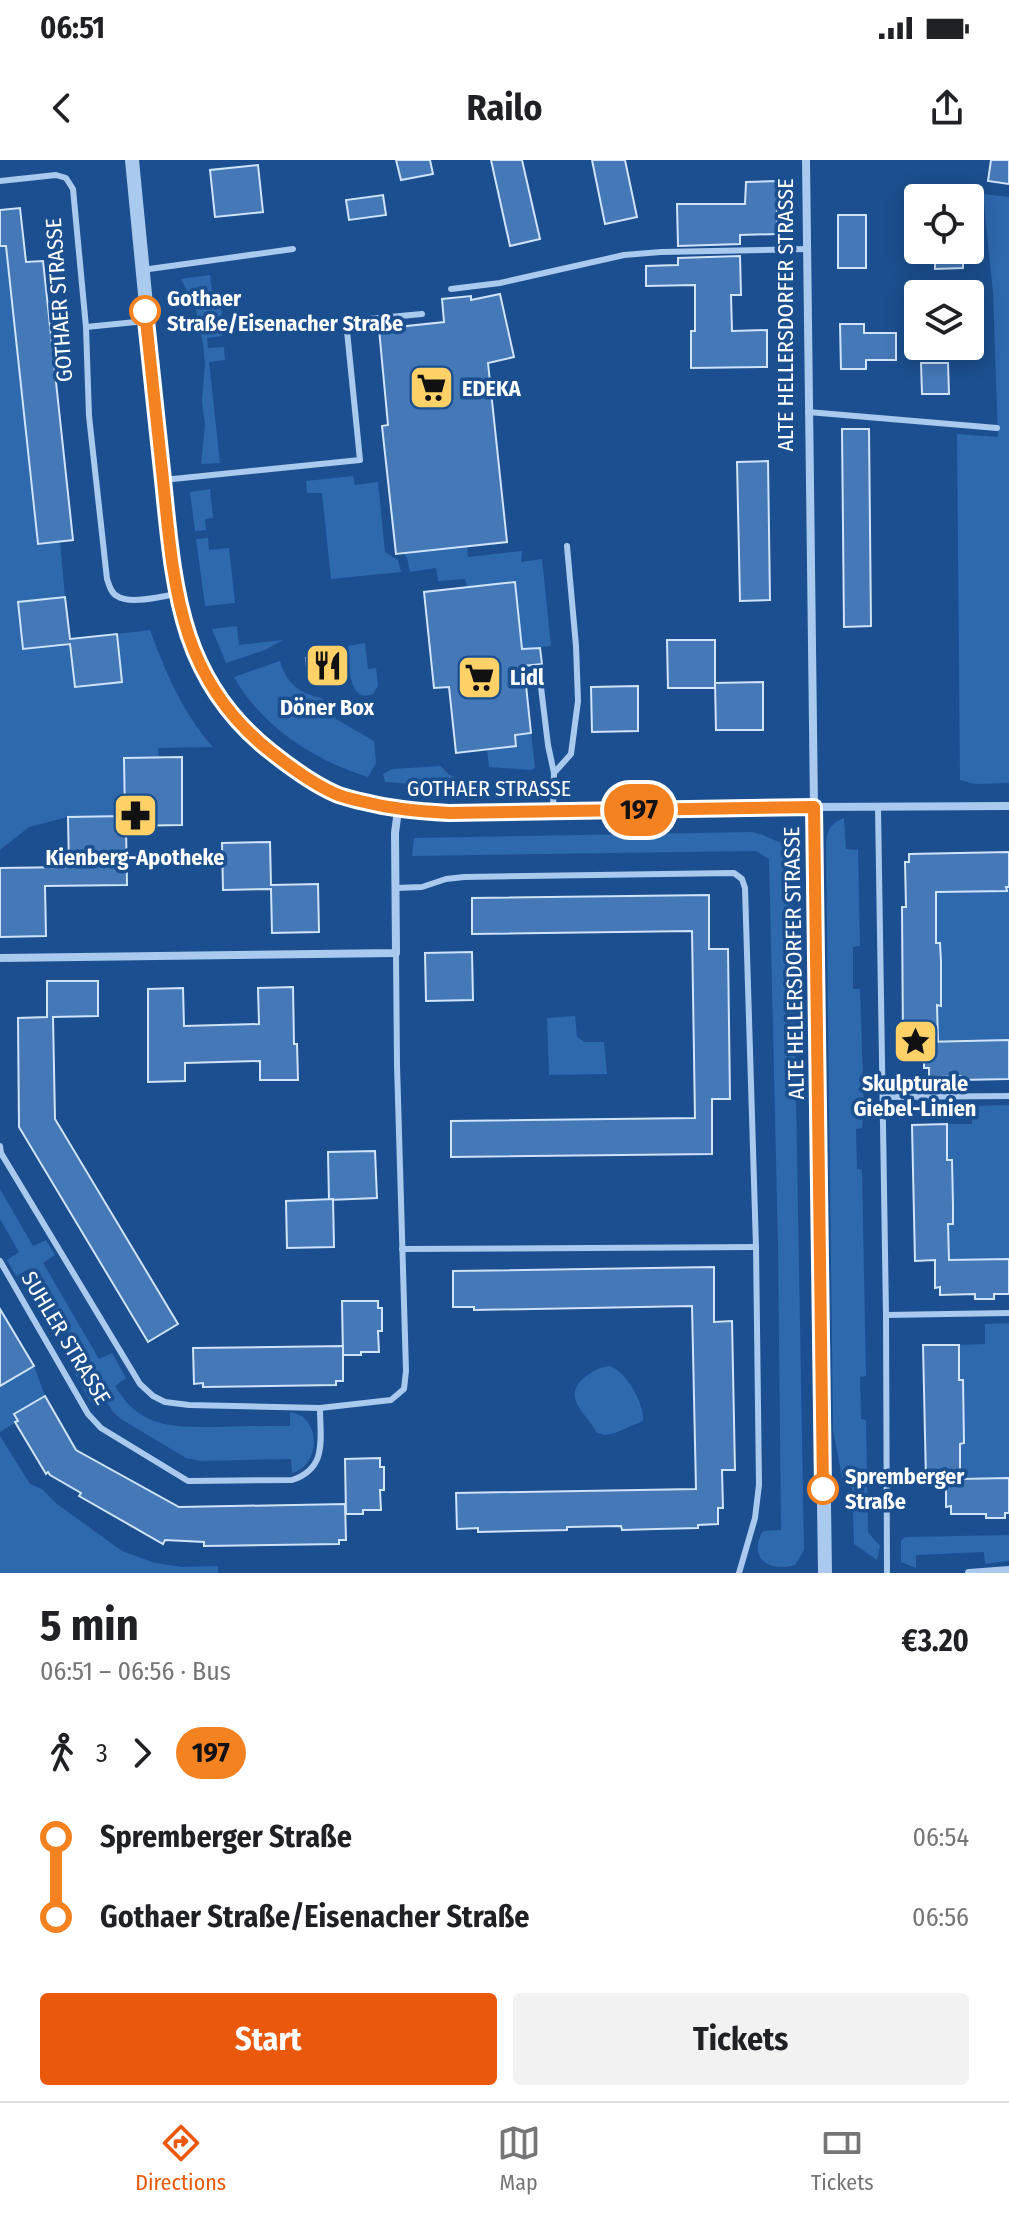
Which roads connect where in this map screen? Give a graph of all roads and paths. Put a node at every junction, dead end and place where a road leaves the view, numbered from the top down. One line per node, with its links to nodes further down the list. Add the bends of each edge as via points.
1 (132, 160): 6 (street, GOTHAER STRASSE)
2 (806, 160): 5 (street, ALTE HELLERSDORFER STRASSE)
3 (0, 181): 10 (lane, GOTHAER STRASSE, via 56,175 66,178 73,189)
4 (293, 249): 6 (lane)
5 (807, 249): 7 (lane, via 624,255); 11 (street, ALTE HELLERSDORFER STRASSE)
6 (142, 270): 9 (street, GOTHAER STRASSE)
7 (451, 289)
8 (422, 314): 13 (lane, via 346,321 360,460)
9 (146, 321): 10 (lane); 13 (street, GOTHAER STRASSE)
10 (86, 327): 15 (lane, GOTHAER STRASSE, via 89,416 107,579 118,597 127,600)
11 (808, 412): 12 (lane); 19 (street, ALTE HELLERSDORFER STRASSE)
12 (997, 428)
13 (163, 480): 15 (street, GOTHAER STRASSE)
14 (567, 546): 17 (lane, via 578,701 571,754)
15 (177, 594): 21 (street, GOTHAER STRASSE, via 193,651 208,681 247,733 337,795)
16 (540, 679): 17 (lane)
17 (554, 773): 22 (lane)
18 (1009, 806): 20 (street)
19 (814, 807): 20 (street); 22 (street, GOTHAER STRASSE); 37 (street, ALTE HELLERSDORFER STRASSE)
20 (878, 807): 27 (lane)
21 (398, 810): 22 (street, GOTHAER STRASSE); 23 (street, SUHLER STRASSE)
22 (553, 811)
23 (396, 888): 24 (street, SUHLER STRASSE); 29 (lane, ALTE HELLERSDORFER STRASSE, via 464,877 734,873 742,879)
24 (396, 953): 25 (street); 30 (lane, SUHLER STRASSE)
25 (0, 958)
26 (1009, 1096): 27 (lane)
27 (883, 1097): 33 (lane)
28 (0, 1146): 34 (lane, SUHLER STRASSE, via 140,1384 153,1396 189,1405)
29 (756, 1247): 30 (lane); 36 (lane, ALTE HELLERSDORFER STRASSE, via 759,1485)
30 (402, 1249): 34 (lane, SUHLER STRASSE, via 404,1389 391,1400)
31 (0, 1261): 34 (lane, SUHLER STRASSE, via 88,1414 101,1428 188,1481 305,1476 319,1452)
32 (1009, 1313): 33 (lane)
33 (886, 1315): 38 (lane)
34 (320, 1408)
35 (1009, 1570): 39 (street)
36 (739, 1573)
37 (825, 1573)
38 (887, 1573)
39 (969, 1573)

